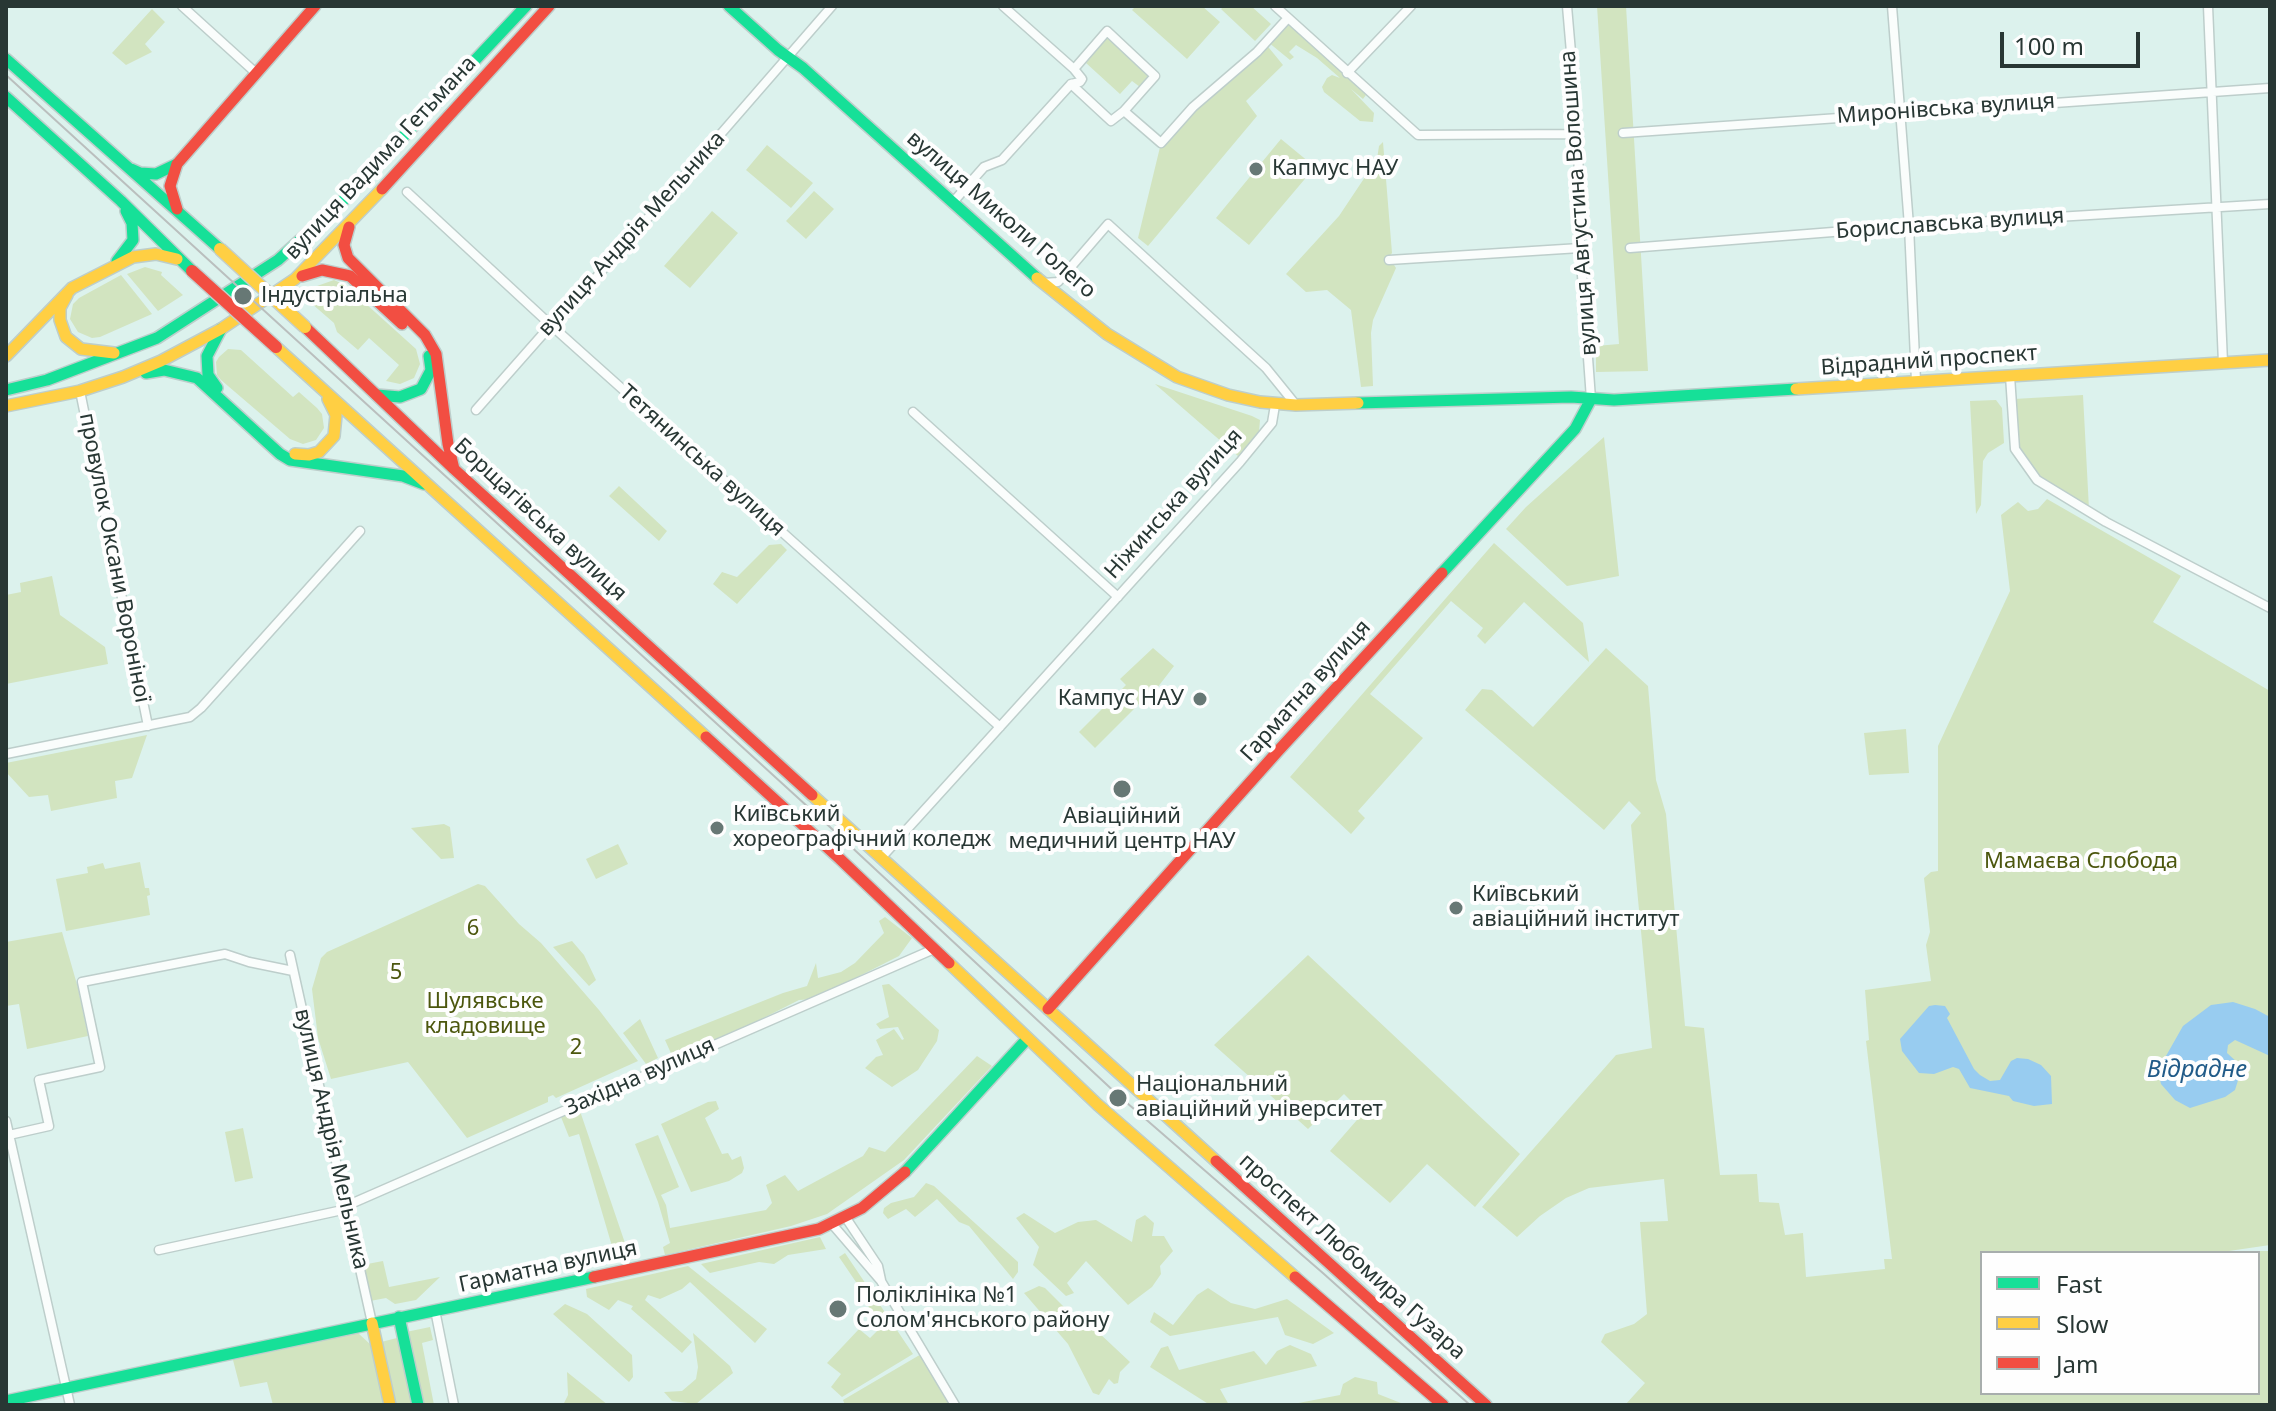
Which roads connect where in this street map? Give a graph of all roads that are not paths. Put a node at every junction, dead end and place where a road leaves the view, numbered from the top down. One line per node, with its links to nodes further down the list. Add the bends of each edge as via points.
1 (182, 6): 18 (street)
2 (315, 6): 18 (main road)
3 (549, 6): 36 (main road, вулиця Вадима Гетьмана)
4 (729, 6): 15 (main road, вулиця Миколи Голего)
5 (832, 6): 15 (street, вулиця Андрія Мельника)
6 (1003, 6): 17 (street)
7 (1275, 6): 14 (street)
8 (1411, 6): 19 (street)
9 (1566, 6): 10 (street); 27 (street, вулиця Августина Волошина)
10 (1578, 6)
11 (1892, 6): 25 (street)
12 (2208, 6): 22 (street)
13 (518, 9): 48 (main road, вулиця Вадима Гетьмана, via 338,206 278,260 194,317)
14 (1288, 18): 19 (street); 24 (street, via 1161,143)
15 (788, 58): 32 (main road, вулиця Миколи Голего); 46 (street, вулиця Андрія Мельника)
16 (6, 59): 28 (main road, Борщагівська вулиця)
17 (1074, 69): 20 (street, via 1082,79); 24 (street, via 1107,31 1155,76)
18 (256, 73): 29 (main road)
19 (1347, 73): 27 (street, via 1418,135)
20 (1071, 84): 24 (street, via 1111,121); 32 (street, via 1002,160 984,167)
21 (2270, 88): 22 (street, Миронівська вулиця)
22 (2213, 90): 25 (street, Миронівська вулиця); 34 (street)
23 (6, 97): 31 (main road)
24 (1124, 111)
25 (1901, 112): 26 (street, Миронівська вулиця); 37 (street)
26 (1623, 133)
27 (1578, 134): 38 (street, вулиця Августина Волошина)
28 (122, 164): 29 (main road, via 156,174); 35 (main road, Борщагівська вулиця)
29 (177, 164): 35 (main road, via 170,186)
30 (407, 192): 46 (street, Тетянинська вулиця)
31 (121, 201): 41 (main road, via 132,223 133,240); 42 (main road)
32 (954, 201): 44 (main road, вулиця Миколи Голего)
33 (2270, 204): 34 (street, Бориславська вулиця)
34 (2218, 206): 37 (street, Бориславська вулиця); 51 (street)
35 (178, 211): 58 (main road, Борщагівська вулиця, bridge)
36 (352, 222): 43 (main road, вулиця Вадима Гетьмана); 65 (main road, via 344,245 348,258 425,335 436,354)
37 (1909, 226): 39 (street, Бориславська вулиця); 54 (street)
38 (1580, 248): 40 (street); 59 (street, вулиця Августина Волошина)
39 (1630, 248)
40 (1389, 260)
41 (112, 265): 42 (main road, via 145,254 169,256); 45 (main road)
42 (187, 266): 55 (main road, bridge)
43 (295, 279): 47 (main road, вулиця Вадима Гетьмана); 58 (main road, via 322,270 350,276 427,349 431,370 421,389 400,397)
44 (1043, 283): 60 (main road, вулиця Миколи Голего, via 1156,366 1228,395); 61 (street, via 1058,282 1108,224 1266,368)
45 (72, 288): 48 (main road, via 60,308 66,337 81,349); 49 (main road)
46 (553, 327): 63 (street, вулиця Андрія Мельника); 71 (street, Тетянинська вулиця)
47 (221, 329): 53 (main road, вулиця Вадима Гетьмана); 55 (main road, via 207,356 213,384 298,455 319,452 337,425 332,404)
48 (121, 354): 56 (main road, вулиця Вадима Гетьмана)
49 (6, 356)
50 (2270, 360): 51 (main road, Відрадний проспект)
51 (2223, 363): 52 (main road, Відрадний проспект)
52 (2010, 376): 54 (main road, Відрадний проспект); 69 (street, via 2015,449 2037,480)
53 (123, 377): 57 (main road, вулиця Вадима Гетьмана); 66 (main road, via 164,370 193,376 290,460 403,476)
54 (1916, 381): 59 (main road, Відрадний проспект)
55 (317, 384): 66 (main road)
56 (6, 390)
57 (80, 391): 62 (main road, вулиця Вадима Гетьмана); 70 (street, провулок Оксани Вороніної)
58 (377, 395): 65 (main road, Борщагівська вулиця)
59 (1591, 399): 61 (main road); 77 (main road, Гарматна вулиця, via 1575,429)
60 (1275, 405): 61 (main road); 68 (street, Ніжинська вулиця, via 1272,423)
61 (1296, 405)
62 (6, 406)
63 (476, 410)
64 (913, 412): 68 (street)
65 (454, 469): 73 (main road, Борщагівська вулиця)
66 (429, 485): 74 (main road)
67 (360, 531): 70 (street, via 201,708 190,717)
68 (1118, 597): 71 (street, Ніжинська вулиця)
69 (2270, 608)
70 (148, 726): 72 (street)
71 (1000, 727): 73 (street, Ніжинська вулиця)
72 (6, 754)
73 (881, 858): 77 (main road, Борщагівська вулиця)
74 (934, 949): 78 (main road); 81 (street, Західна вулиця)
75 (290, 955): 76 (street, вулиця Андрія Мельника)
76 (293, 971): 80 (street, via 225,954 82,982 100,1067 39,1080 49,1126); 81 (street, вулиця Андрія Мельника)
77 (1048, 1009): 97 (main road, проспект Любомира Гузара)
78 (1027, 1039): 82 (main road, Гарматна вулиця, via 897,1181); 96 (main road)
79 (6, 1121): 80 (street)
80 (9, 1135): 89 (street)
81 (346, 1208): 84 (street, Західна вулиця); 88 (street, вулиця Андрія Мельника)
82 (846, 1218): 83 (main road, Гарматна вулиця); 85 (street, via 878,1266)
83 (832, 1224): 85 (street); 86 (main road, Гарматна вулиця)
84 (159, 1250)
85 (881, 1281): 95 (street)
86 (435, 1310): 87 (main road, Гарматна вулиця); 94 (street)
87 (399, 1317): 88 (main road, Гарматна вулиця); 93 (main road)
88 (372, 1323): 89 (main road, Гарматна вулиця); 92 (main road)
89 (66, 1388): 90 (main road, Гарматна вулиця); 91 (street)
90 (6, 1401)
91 (70, 1405)
92 (390, 1405)
93 (418, 1405)
94 (454, 1405)
95 (955, 1405)
96 (1443, 1405)
97 (1486, 1405)

